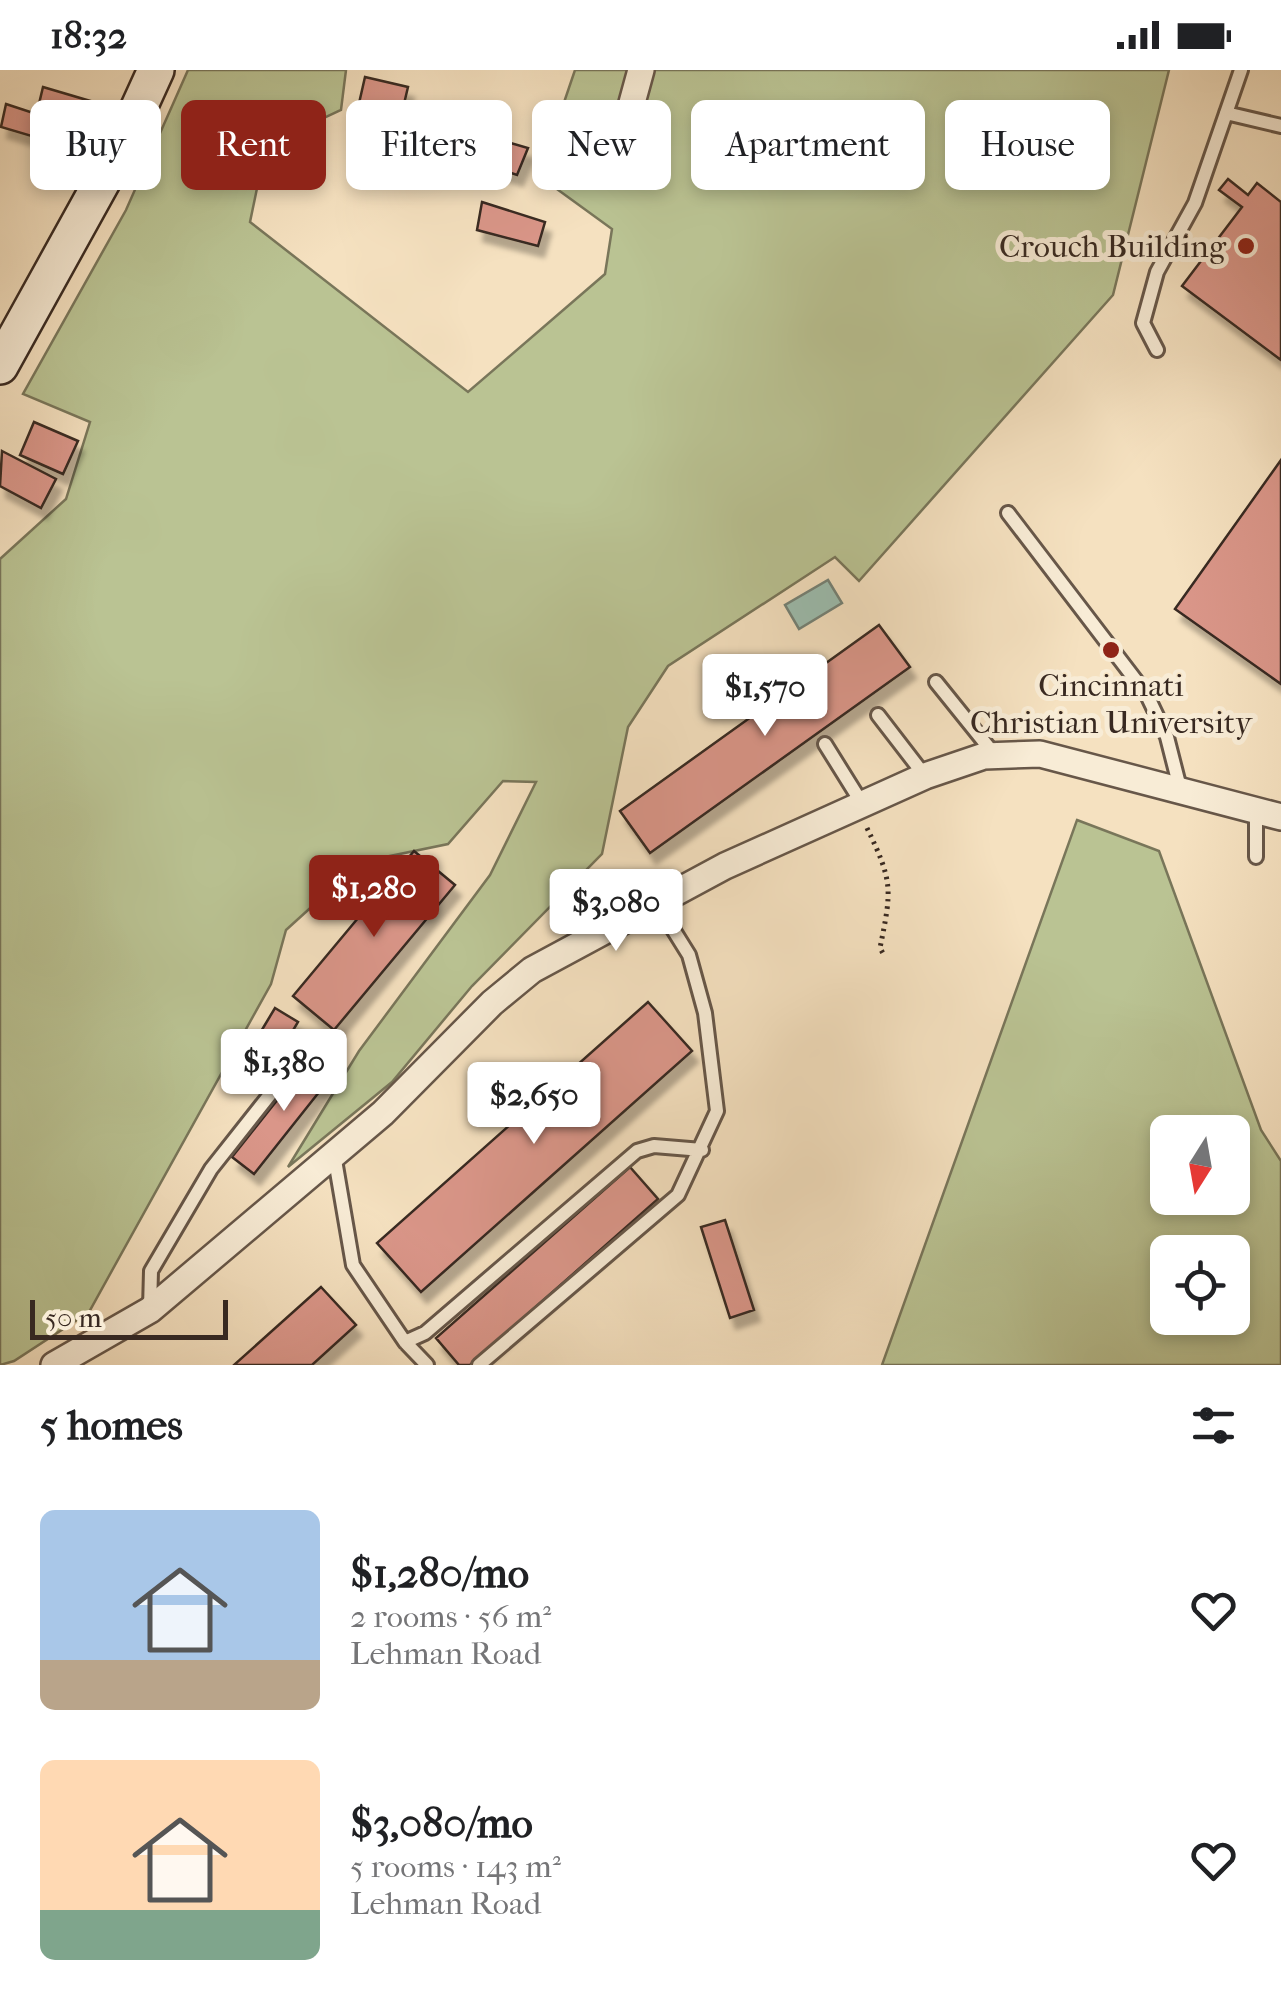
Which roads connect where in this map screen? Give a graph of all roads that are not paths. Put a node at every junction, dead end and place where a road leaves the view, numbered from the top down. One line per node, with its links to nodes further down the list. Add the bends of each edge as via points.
1 (156, 70): 8 (main road, via 120,150)
2 (641, 70): 4 (street)
3 (1241, 70): 5 (lane)
4 (633, 100)
5 (1226, 113): 6 (lane); 7 (lane, via 1195,203 1157,272 1143,323)
6 (1281, 126)
7 (1157, 350)
8 (0, 366)
9 (1008, 513): 15 (lane, via 1148,694)
10 (936, 682): 13 (lane)
11 (878, 715): 14 (lane)
12 (826, 744): 16 (lane)
13 (995, 756): 14 (street); 15 (street, via 1040,754)
14 (925, 776): 16 (street)
15 (1180, 788): 17 (street)
16 (861, 806): 20 (street)
17 (1256, 809): 18 (street); 19 (lane)
18 (1281, 816)
19 (1256, 857)
20 (656, 902): 22 (lane, via 689,955 705,1013 717,1111); 23 (street, via 532,970)
21 (283, 1078): 24 (lane, via 210,1169 150,1270)
22 (702, 1150): 25 (lane, via 637,1151 425,1333); 28 (lane, via 670,1201)
23 (334, 1154): 24 (street); 25 (lane, via 353,1265)
24 (150, 1310): 27 (street)
25 (405, 1342): 26 (lane)
26 (423, 1364)
27 (54, 1365)
28 (479, 1365)

